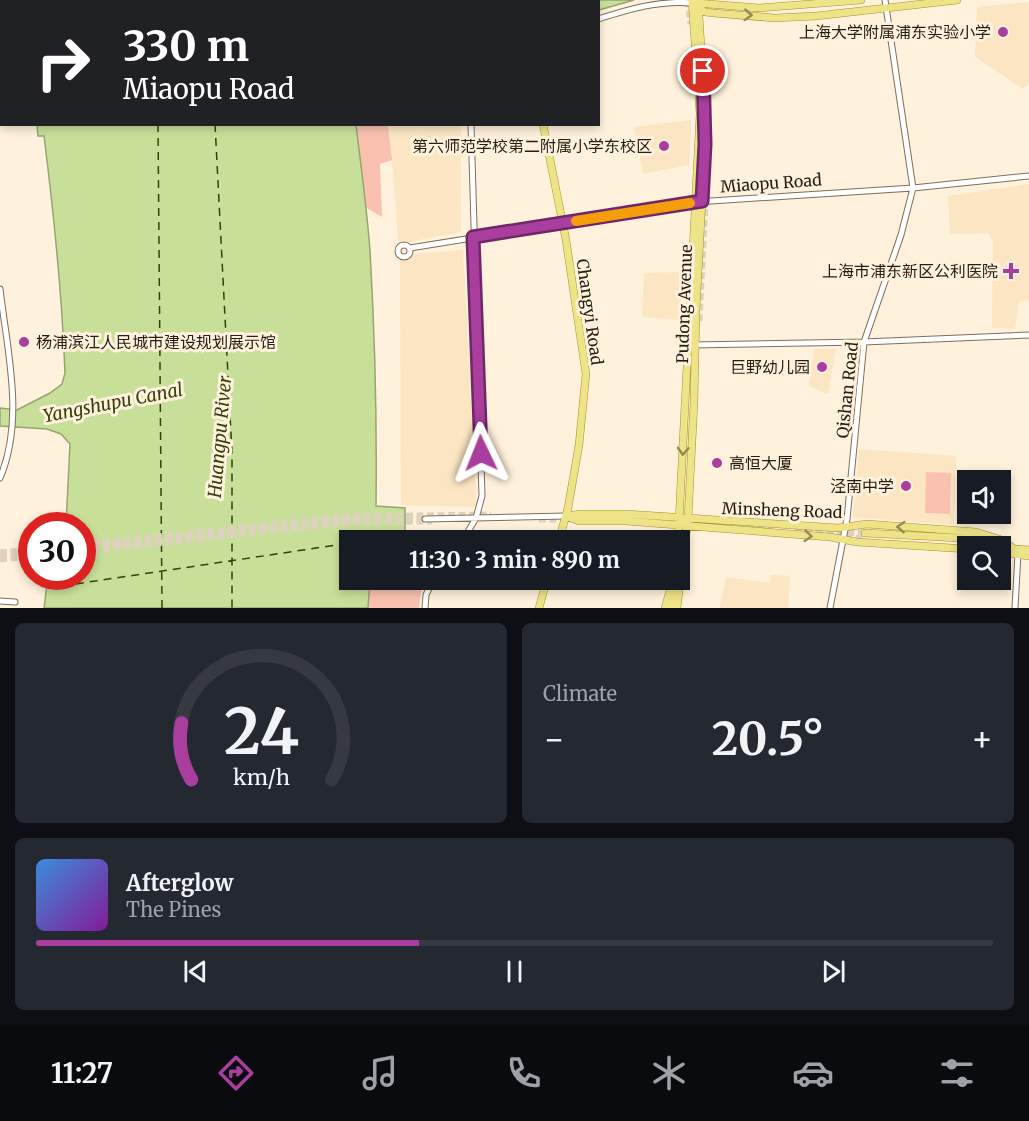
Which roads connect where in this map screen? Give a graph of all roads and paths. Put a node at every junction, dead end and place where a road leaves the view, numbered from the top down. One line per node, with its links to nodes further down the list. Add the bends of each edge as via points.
1 (861, 0): 4 (main road, via 759,8)
2 (885, 0): 5 (street, Qishan Road)
3 (957, 0): 5 (main road)
4 (696, 3): 5 (main road, one-way to 5, via 713,13 775,18); 6 (street, via 649,4); 11 (main road, Pudong Avenue)
5 (886, 8): 10 (street, Qishan Road)
6 (600, 18)
7 (471, 126): 13 (street)
8 (543, 126): 12 (main road, Changyi Road)
9 (1029, 176): 10 (street, Miaopu Road)
10 (913, 188): 11 (street, Miaopu Road); 18 (street, Qishan Road)
11 (699, 202): 12 (street, Miaopu Road); 19 (main road, Pudong Avenue)
12 (563, 223): 13 (street, Miaopu Road); 21 (main road, Changyi Road, via 585,374 579,445)
13 (473, 237): 14 (street, Miaopu Road); 22 (street, via 482,496)
14 (410, 248)
15 (0, 289): 16 (street)
16 (2, 316): 20 (street, via 11,380 11,437)
17 (1029, 335): 18 (street)
18 (864, 342): 19 (street); 25 (street, Qishan Road)
19 (691, 345): 24 (main road, Pudong Avenue)
20 (1, 475)
21 (566, 516): 22 (street, Minsheng Road); 24 (main road, Minsheng Road, via 616,514); 27 (main road, Changyi Road)
22 (476, 518): 23 (street, Minsheng Road); 26 (street)
23 (425, 519)
24 (683, 522): 25 (main road, Minsheng Road); 28 (main road, Pudong Avenue); 31 (main road, Minsheng Road, one-way to 31); 47 (main road, Pudong Avenue)
25 (846, 527): 29 (main road, Minsheng Road, one-way to 25, via 867,524); 31 (street, Qishan Road)
26 (469, 530)
27 (562, 530)
28 (681, 530)
29 (989, 536)
30 (957, 539): 32 (main road, via 865,536)
31 (844, 540): 34 (main road, Minsheng Road); 48 (street, Qishan Road)
32 (957, 545)
33 (1011, 547): 37 (main road, Minsheng Road)
34 (957, 548)
35 (1029, 550): 37 (main road)
36 (1011, 553): 37 (main road)
37 (1018, 553): 38 (main road); 49 (street)
38 (1029, 556)
39 (428, 590): 44 (street)
40 (544, 590): 45 (main road)
41 (672, 590): 46 (main road)
42 (0, 601): 43 (street)
43 (15, 602)
44 (425, 608)
45 (538, 608)
46 (668, 608)
47 (677, 608)
48 (830, 608)
49 (1015, 608)

